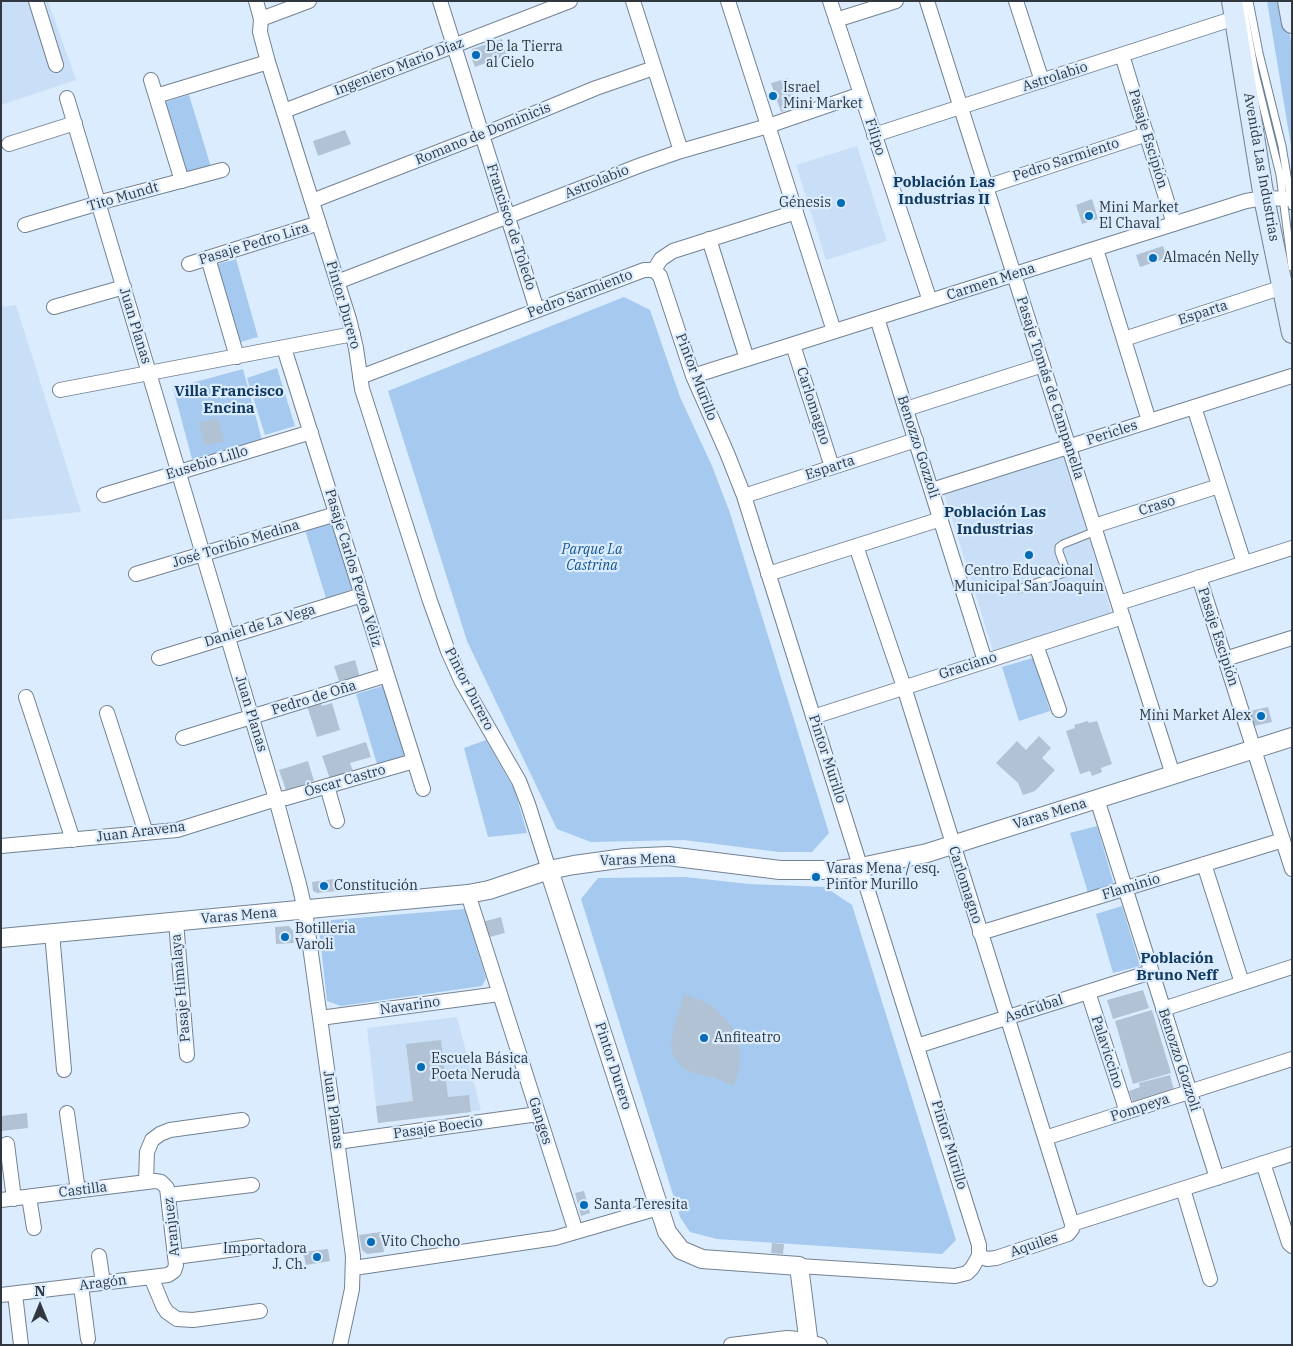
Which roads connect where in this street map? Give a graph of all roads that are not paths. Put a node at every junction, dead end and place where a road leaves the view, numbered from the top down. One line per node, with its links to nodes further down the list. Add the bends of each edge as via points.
1 (36, 1): 21 (street)
2 (256, 1): 15 (street, Pintor Durero)
3 (309, 1): 15 (street)
4 (440, 1): 18 (street, Francisco de Toledo)
5 (570, 1): 18 (street, Ingeniero Mario Díaz)
6 (633, 1): 22 (street)
7 (728, 1): 31 (street)
8 (830, 1): 16 (street, Filipo)
9 (896, 1): 16 (street)
10 (927, 1): 28 (street, Pasaje Tomás de Campanella)
11 (1016, 1): 24 (street)
12 (1249, 1): 40 (lane, via 1282,146)
13 (1288, 1): 17 (main road)
14 (1236, 7): 19 (street, Astrolabio); 40 (main road, Avenida Las Industrias)
15 (261, 19): 20 (street, Pintor Durero)
16 (836, 20): 25 (street, Filipo)
17 (1292, 23)
18 (454, 46): 29 (street, Ingeniero Mario Díaz); 33 (street, Francisco de Toledo)
19 (1122, 55): 24 (street, Astrolabio); 32 (street, Pasaje Escipión)
20 (262, 64): 26 (street); 29 (street, Pintor Durero)
21 (56, 65)
22 (654, 68): 33 (street, Romano de Dominicis); 36 (street)
23 (151, 80): 26 (street)
24 (1042, 81): 28 (street, Astrolabio)
25 (861, 94): 31 (street, Astrolabio); 34 (street, Filipo)
26 (156, 96): 38 (street)
27 (67, 98): 30 (street, Juan Planas)
28 (961, 107): 34 (street, Astrolabio); 39 (street, Pasaje Tomás de Campanella)
29 (284, 111): 41 (street, Pintor Durero)
30 (75, 123): 35 (street); 42 (street, Juan Planas)
31 (768, 126): 36 (street, Astrolabio); 43 (street)
32 (1146, 134): 39 (street, Pedro Sarmiento); 46 (street, Pasaje Escipión)
33 (482, 135): 41 (street, Romano de Dominicis); 44 (street, Francisco de Toledo)
34 (874, 135): 58 (street, Filipo)
35 (10, 144)
36 (681, 151): 44 (street, Astrolabio)
37 (222, 170): 38 (street, Tito Mundt)
38 (182, 181): 42 (street, Tito Mundt)
39 (986, 187): 54 (street, Pasaje Tomás de Campanella)
40 (1285, 200): 46 (street, Carmen Mena, via 1246,201); 52 (lane); 57 (main road, Avenida Las Industrias)
41 (312, 201): 45 (street, Pintor Durero)
42 (99, 203): 47 (street, Tito Mundt); 56 (street, Juan Planas)
43 (796, 212): 48 (street); 62 (street)
44 (508, 217): 55 (street, Astrolabio); 60 (street, Francisco de Toledo)
45 (319, 223): 50 (street, Pasaje Pedro Lira); 55 (street, Pintor Durero)
46 (1174, 224): 49 (street, Carmen Mena)
47 (25, 225)
48 (709, 240): 53 (street, via 668,253); 69 (street)
49 (1096, 249): 54 (street, Carmen Mena); 65 (street)
50 (208, 258): 51 (street, Pasaje Pedro Lira); 68 (street)
51 (188, 264)
52 (1292, 267)
53 (654, 270): 60 (street, Pedro Sarmiento, via 644,270); 72 (street, Pintor Murillo, via 660,276)
54 (1014, 274): 58 (street, Carmen Mena); 70 (street, Pasaje Tomás de Campanella)
55 (337, 282): 64 (street, Pintor Durero)
56 (124, 287): 59 (street); 71 (street, Juan Planas)
57 (1282, 287): 63 (main road, Avenida Las Industrias); 65 (street, Esparta)
58 (930, 301): 61 (street, Carmen Mena)
59 (54, 307)
60 (537, 310): 74 (street, Pedro Sarmiento)
61 (877, 318): 62 (street, Carmen Mena); 77 (street, Benozzo Gozzoli)
62 (834, 331): 66 (street, Carmen Mena)
63 (1292, 333)
64 (353, 334): 67 (street); 74 (street, Pintor Durero)
65 (1124, 339): 78 (street)
66 (793, 344): 69 (street, Carmen Mena); 82 (street, Carlomagno)
67 (284, 348): 68 (street); 79 (street, Pasaje Carlos Pezoa Véliz)
68 (237, 357): 71 (street)
69 (747, 359): 72 (street, Carmen Mena)
70 (1043, 366): 77 (street); 81 (street, Pasaje Tomás de Campanella)
71 (149, 373): 75 (street); 83 (street, Juan Planas)
72 (693, 376): 87 (street, Pintor Murillo)
73 (1292, 376): 76 (street, Pericles)
74 (360, 377): 133 (street, Pintor Durero, via 448,651 518,781)
75 (60, 390)
76 (1194, 407): 78 (street, Pericles); 84 (street)
77 (906, 409): 80 (street, Benozzo Gozzoli)
78 (1149, 421): 81 (street, Pericles)
79 (311, 432): 83 (street, Eusebio Lillo); 88 (street, Pasaje Carlos Pezoa Véliz)
80 (916, 440): 82 (street, Esparta); 85 (street, Benozzo Gozzoli)
81 (1069, 447): 85 (street, Pericles); 90 (street, Pasaje Tomás de Campanella)
82 (832, 467): 87 (street, Esparta)
83 (179, 472): 86 (street, Eusebio Lillo); 93 (street, Juan Planas)
84 (1219, 486): 90 (street, Craso); 94 (street)
85 (932, 490): 89 (street, Benozzo Gozzoli)
86 (104, 495)
87 (744, 496): 96 (street, Pintor Murillo)
88 (336, 514): 93 (street, José Toribio Medina); 99 (street, Pasaje Carlos Pezoa Véliz)
89 (941, 519): 91 (street); 107 (street, Benozzo Gozzoli)
90 (1095, 529): 98 (lane, via 1059,547 1064,572); 100 (street, Pasaje Tomás de Campanella)
91 (856, 546): 96 (street); 109 (street, Carlomagno)
92 (1292, 548): 94 (street)
93 (203, 554): 95 (street, José Toribio Medina); 102 (street, Juan Planas)
94 (1244, 563): 97 (street)
95 (136, 574)
96 (768, 574): 114 (street, Pintor Murillo)
97 (1199, 577): 100 (street); 106 (street, Pasaje Escipión)
98 (1020, 589)
99 (362, 595): 102 (street, Daniel de La Vega); 108 (street, Pasaje Carlos Pezoa Véliz)
100 (1118, 602): 101 (street, Pasaje Tomás de Campanella)
101 (1123, 617): 104 (street, Graciano); 119 (street, Pasaje Tomás de Campanella)
102 (228, 637): 105 (street, Daniel de La Vega); 113 (street, Juan Planas)
103 (1292, 638): 106 (street)
104 (1036, 645): 107 (street, Graciano); 111 (street)
105 (159, 658)
106 (1225, 659): 117 (street, Pasaje Escipión)
107 (986, 661): 109 (street, Graciano)
108 (387, 675): 113 (street, Pedro de Oña); 118 (street, Pasaje Carlos Pezoa Véliz)
109 (904, 687): 114 (street, Graciano); 128 (street, Carlomagno)
110 (26, 697): 126 (street)
111 (1059, 710)
112 (107, 713): 125 (street)
113 (251, 717): 116 (street, Pedro de Oña); 122 (street, Juan Planas)
114 (813, 717): 131 (street, Pintor Murillo)
115 (1292, 737): 117 (street, Varas Mena)
116 (183, 738)
117 (1254, 749): 119 (street, Varas Mena); 127 (street, Pasaje Escipión)
118 (414, 761): 120 (street, Óscar Castro); 121 (street, Pasaje Carlos Pezoa Véliz)
119 (1173, 775): 123 (street, Varas Mena)
120 (327, 786): 122 (street, Óscar Castro); 124 (street)
121 (422, 789)
122 (276, 798): 125 (street, Juan Aravena, via 194,826); 136 (street, Juan Planas)
123 (1096, 799): 128 (street, Varas Mena); 134 (street, Benozzo Gozzoli)
124 (337, 821)
125 (146, 834): 126 (street, Juan Aravena)
126 (72, 840): 129 (street, Juan Aravena)
127 (1282, 840): 130 (street, Flaminio); 132 (street, Pasaje Escipión)
128 (952, 845): 131 (street, Varas Mena, via 902,860); 139 (street, Carlomagno)
129 (1, 846)
130 (1204, 864): 134 (street, Flaminio); 143 (street)
131 (861, 867): 133 (street, Varas Mena, via 780,870 651,856 599,860); 149 (street, Pintor Murillo)
132 (1292, 869)
133 (549, 870): 135 (street, Varas Mena); 171 (street, Pintor Durero)
134 (1125, 889): 139 (street, Flaminio); 142 (street, Benozzo Gozzoli)
135 (468, 894): 136 (street, Varas Mena); 145 (street, Ganges)
136 (305, 910): 137 (street, Varas Mena); 148 (street, Juan Planas)
137 (176, 922): 138 (street, Varas Mena); 150 (street, Pasaje Himalaya)
138 (52, 933): 140 (street, Varas Mena); 152 (street)
139 (980, 934): 147 (street, Carlomagno)
140 (1, 938)
141 (1292, 967): 143 (street)
142 (1151, 972): 144 (street, Asdrúbal); 146 (street, Benozzo Gozzoli)
143 (1242, 983): 146 (street)
144 (1088, 992): 147 (street, Asdrúbal); 154 (street, Palaviccino)
145 (499, 994): 148 (street, Navarino); 156 (street, Ganges)
146 (1163, 1008): 153 (street, Benozzo Gozzoli)
147 (1007, 1017): 149 (street, Asdrúbal); 158 (street, Carlomagno)
148 (320, 1018): 159 (street, Juan Planas)
149 (917, 1046): 178 (street, Pintor Murillo, via 978,1241)
150 (187, 1055)
151 (1292, 1059): 153 (street, Pompeya)
152 (64, 1070)
153 (1189, 1092): 154 (street, Pompeya); 163 (street, Benozzo Gozzoli)
154 (1127, 1112): 158 (street, Pompeya)
155 (67, 1113): 168 (street)
156 (538, 1114): 159 (street, Pasaje Boecio); 174 (street, Ganges)
157 (242, 1120): 164 (street, via 160,1134 152,1140 146,1152)
158 (1045, 1138): 172 (street, Carlomagno)
159 (337, 1142): 181 (street, Juan Planas)
160 (7, 1144): 170 (street)
161 (1292, 1154): 162 (street, Aquiles)
162 (1263, 1163): 163 (street, Aquiles); 176 (street)
163 (1217, 1178): 167 (street, Aquiles)
164 (146, 1182): 166 (street, Castilla, via 158,1181); 168 (street, Castilla)
165 (252, 1185): 166 (street, Castilla)
166 (166, 1189): 179 (street, Aranjuez)
167 (1183, 1189): 172 (street, Aquiles); 184 (street)
168 (78, 1191): 169 (street, Castilla)
169 (29, 1197): 170 (street, Castilla); 173 (street)
170 (8, 1200)
171 (658, 1208): 174 (street); 180 (street, Pintor Durero, via 671,1239 681,1250 695,1257)
172 (1072, 1224): 178 (street, Aquiles, via 1068,1234 996,1258)
173 (34, 1228)
174 (576, 1232): 181 (street, via 524,1244)
175 (259, 1246): 179 (street)
176 (1292, 1246)
177 (98, 1256): 185 (street)
178 (979, 1256): 180 (street, via 967,1273 955,1276)
179 (175, 1257): 182 (street, Aranjuez)
180 (799, 1266): 190 (street)
181 (354, 1268): 192 (street, Juan Planas)
182 (174, 1271): 183 (street, Aragón)
183 (151, 1277): 185 (street, Aragón); 188 (street, via 163,1306 177,1318 188,1320)
184 (1210, 1279)
185 (103, 1283): 186 (street, Aragón)
186 (81, 1286): 187 (street, Aragón); 189 (street)
187 (8, 1295): 191 (street)
188 (260, 1311)
189 (88, 1339)
190 (812, 1344): 193 (street, via 787,1338)
191 (21, 1345)
192 (340, 1345)
193 (731, 1345)

